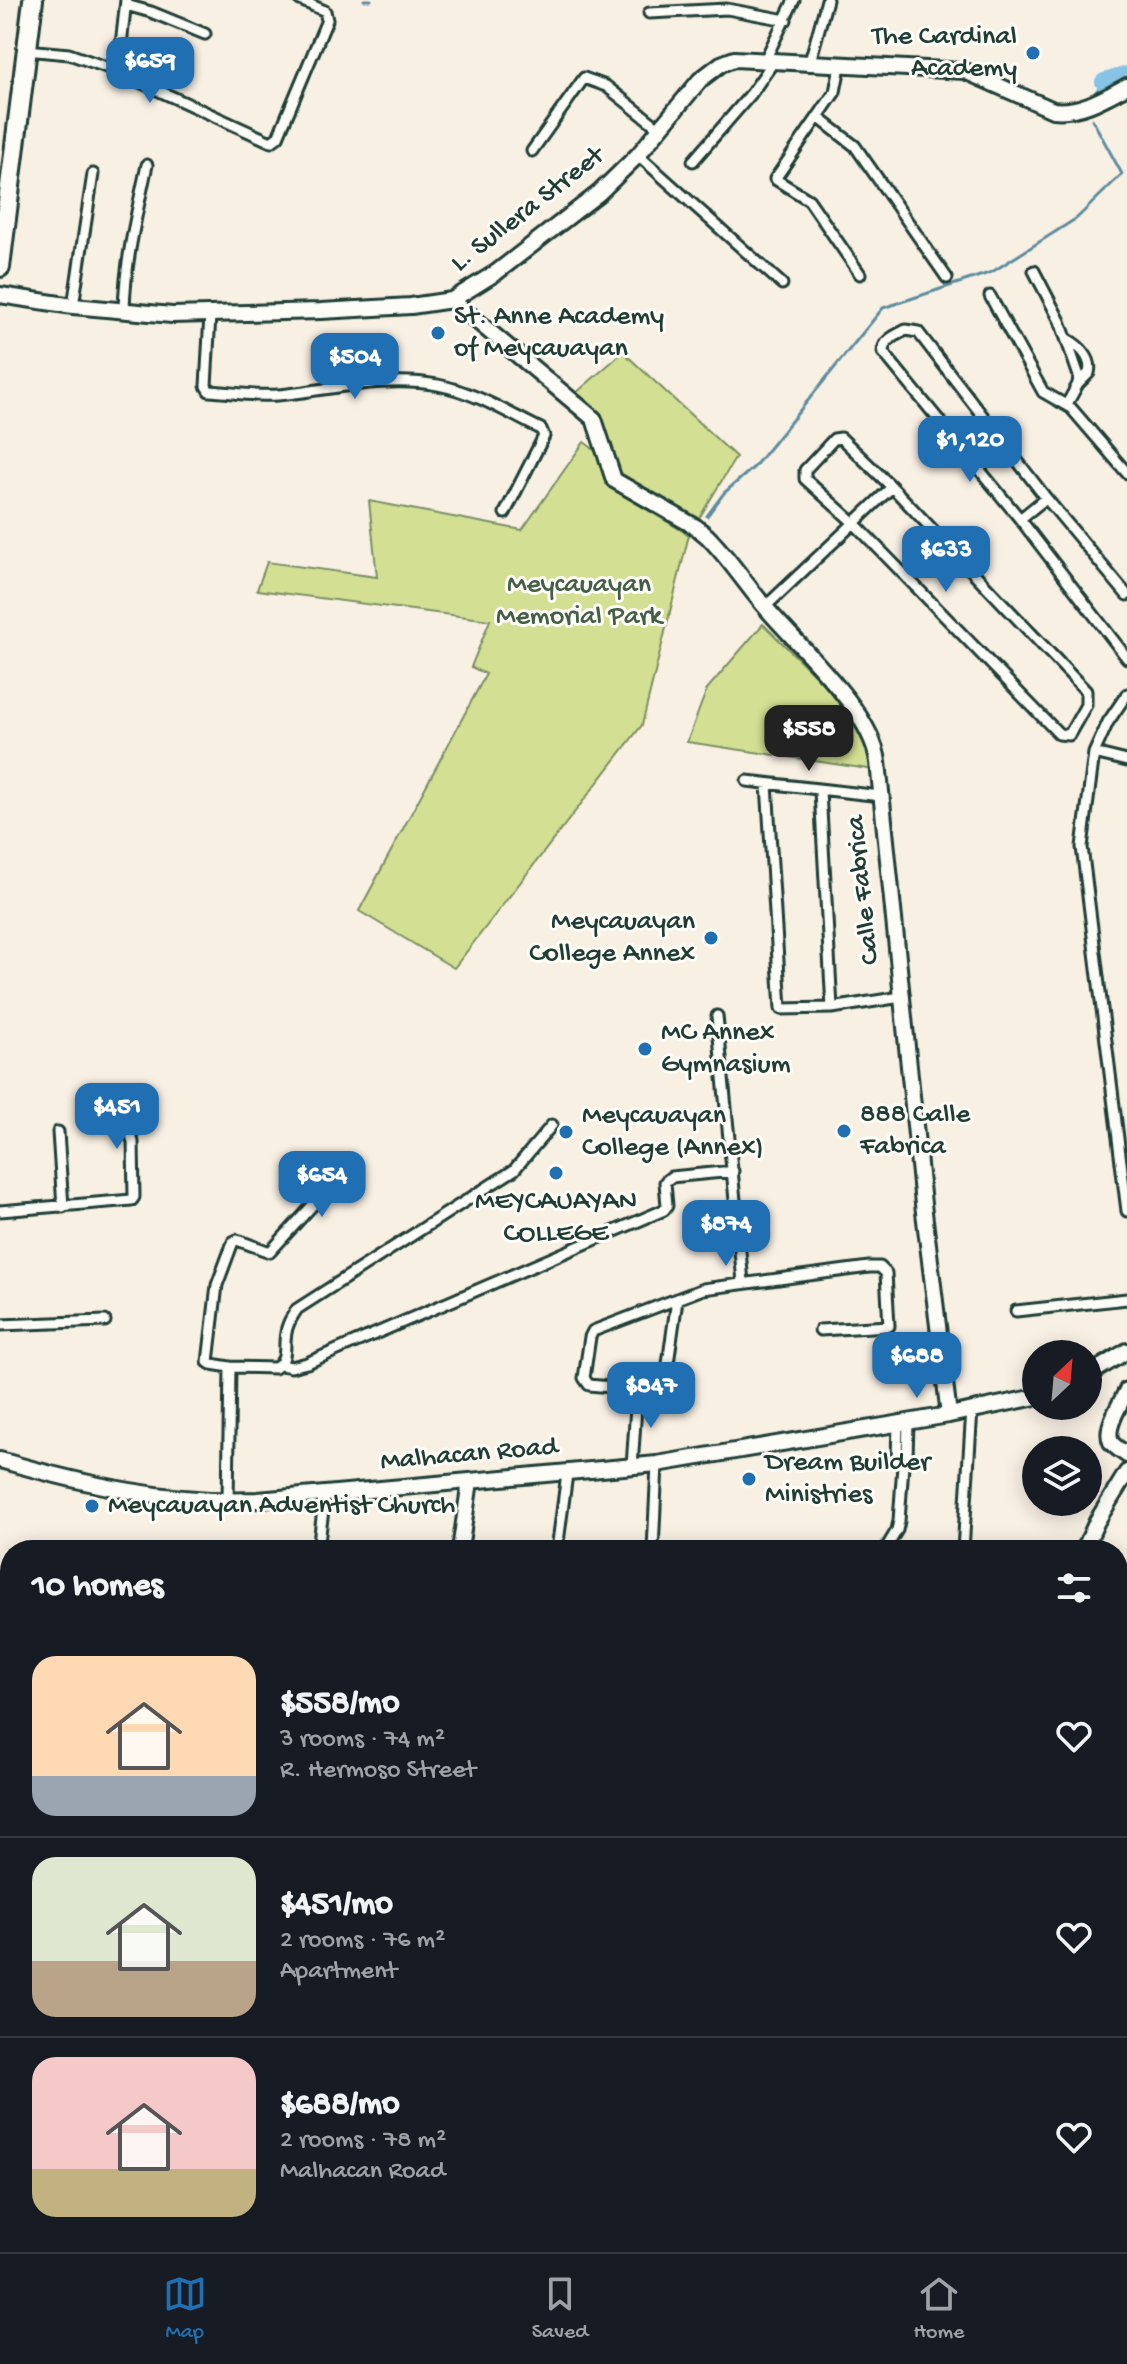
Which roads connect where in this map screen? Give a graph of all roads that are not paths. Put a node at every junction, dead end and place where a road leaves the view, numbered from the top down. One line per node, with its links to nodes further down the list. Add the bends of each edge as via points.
1 (33, 0): 9 (highway)
2 (300, 0): 13 (street, via 325,11 327,20 278,137 271,142)
3 (794, 0): 7 (street)
4 (827, 0): 11 (street)
5 (126, 2): 8 (street); 13 (street)
6 (649, 13): 7 (street, via 727,9)
7 (786, 20): 10 (street)
8 (205, 34)
9 (26, 50): 13 (street, via 69,54); 22 (highway)
10 (770, 61): 11 (street, L. Sullera Street); 16 (street, L. Sullera Street, via 734,59 721,64 700,80); 19 (street, via 751,94)
11 (809, 65): 12 (street, L. Sullera Street)
12 (840, 66): 14 (street, L. Sullera Street, via 965,71 1065,111); 15 (street, via 835,92)
13 (118, 72)
14 (1127, 86)
15 (819, 118): 25 (street, via 775,179 809,200); 26 (street, via 855,146)
16 (660, 129): 17 (street, via 588,77 581,79); 18 (street, L. Sullera Street)
17 (532, 151)
18 (638, 155): 27 (street); 30 (street, L. Sullera Street, via 587,203)
19 (693, 161)
20 (147, 165): 32 (street)
21 (93, 174): 31 (street)
22 (2, 244): 23 (highway)
23 (0, 267)
24 (1034, 271): 34 (street, via 1079,376)
25 (860, 274)
26 (947, 278)
27 (782, 284)
28 (0, 295): 31 (street, L. Sullera Street)
29 (990, 296): 34 (street, via 1043,392)
30 (452, 300): 33 (street, L. Sullera Street); 42 (street, Calle Fabrica, via 594,419 614,480 703,531)
31 (73, 306): 32 (street, L. Sullera Street)
32 (124, 310): 33 (street, L. Sullera Street)
33 (210, 315): 38 (street, via 209,391 276,396 393,382 436,385 461,391 541,429 544,436)
34 (1067, 404): 35 (street)
35 (1127, 473)
36 (892, 487): 40 (street); 40 (street, via 847,441 834,439 804,475); 40 (street, via 1086,691 1086,705 1069,735 1059,734)
37 (1046, 498): 39 (street); 39 (street, via 918,332 906,330 887,341 883,352); 41 (street)
38 (505, 513)
39 (1020, 519): 43 (street)
40 (854, 523): 42 (street)
41 (1127, 595)
42 (765, 607): 50 (street, Calle Fabrica, via 862,718 877,753)
43 (1127, 658)
44 (1127, 693): 45 (street)
45 (1094, 753): 46 (street); 61 (street, via 1082,847)
46 (1127, 761)
47 (747, 781): 48 (street)
48 (767, 784): 49 (street); 52 (street, via 779,1004 784,1010)
49 (820, 791): 50 (street); 52 (street)
50 (881, 796): 51 (street, Calle Fabrica)
51 (901, 997): 52 (street); 77 (street, Calle Fabrica)
52 (832, 1008)
53 (717, 1016): 58 (street)
54 (122, 1106): 59 (street, via 133,1142 134,1197)
55 (552, 1125): 70 (street, via 514,1170 297,1309 285,1333)
56 (58, 1132): 59 (street)
57 (351, 1163): 72 (street, via 270,1252 233,1242 217,1285 208,1362)
58 (733, 1171): 62 (street); 70 (street, via 671,1177 665,1182 664,1210 307,1363)
59 (63, 1207): 60 (street)
60 (0, 1211)
61 (1127, 1211)
62 (743, 1282): 64 (street); 68 (street, via 869,1267 886,1273 889,1326)
63 (1127, 1299): 65 (street)
64 (677, 1300): 74 (street, via 665,1391); 74 (street, via 601,1326 590,1337 586,1383)
65 (1016, 1311)
66 (105, 1321): 67 (street)
67 (0, 1325)
68 (820, 1330)
69 (1127, 1351): 71 (street)
70 (281, 1365): 72 (street)
71 (1102, 1366)
72 (230, 1367): 87 (street)
73 (1127, 1390): 79 (street, via 1110,1439)
74 (637, 1391): 82 (street)
75 (1022, 1400): 76 (street, Malhacan Road)
76 (972, 1409): 77 (street, Malhacan Road); 93 (street)
77 (949, 1415): 78 (street, Malhacan Road)
78 (903, 1422): 81 (street, Malhacan Road); 92 (street, via 907,1458)
79 (1127, 1455)
80 (0, 1460): 87 (street, Malhacan Road, via 114,1489)
81 (657, 1464): 82 (street, Malhacan Road); 91 (street)
82 (632, 1467): 84 (street, Malhacan Road)
83 (1127, 1472): 94 (street)
84 (567, 1474): 85 (street, Malhacan Road); 90 (street)
85 (470, 1481): 86 (street, Malhacan Road); 89 (street)
86 (325, 1494): 87 (street, Malhacan Road); 88 (street)
87 (228, 1501)
88 (319, 1540)
89 (461, 1540)
90 (558, 1540)
91 (653, 1540)
92 (891, 1540)
93 (964, 1540)
94 (1088, 1540)

